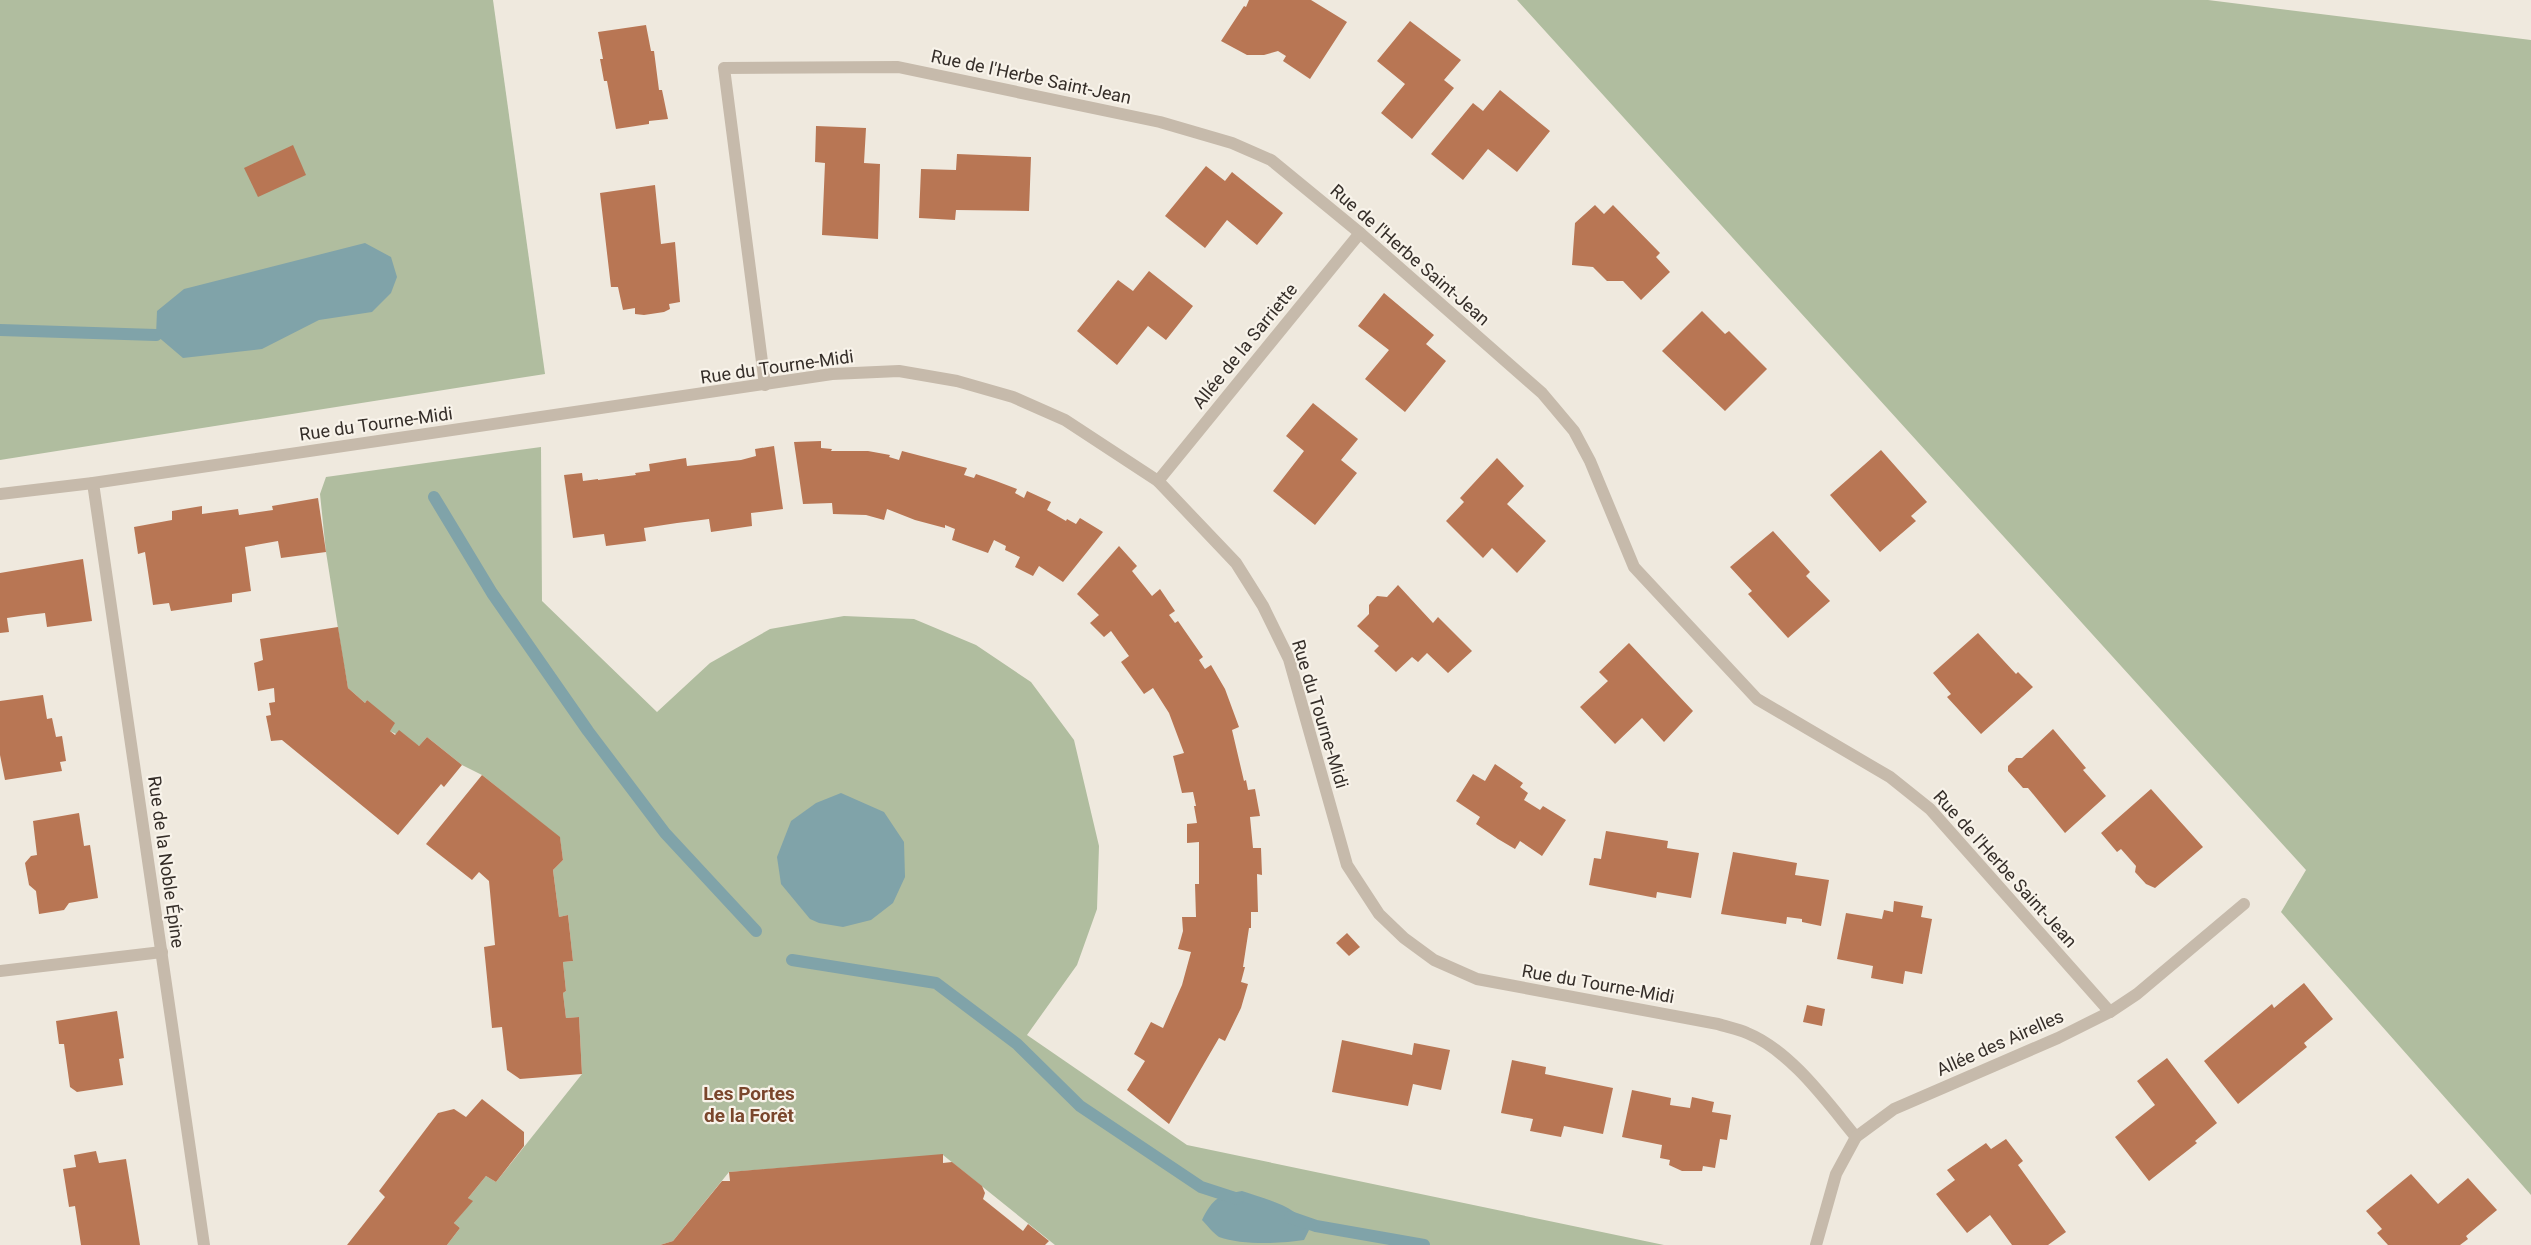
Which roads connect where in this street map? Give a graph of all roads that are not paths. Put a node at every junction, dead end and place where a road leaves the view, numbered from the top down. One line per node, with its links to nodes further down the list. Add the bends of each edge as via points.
1 (1360, 234): 2 (street, Rue de l'Herbe Saint-Jean, via 1271,160 1232,143 1160,122 898,67 724,68); 3 (street, Allée de la Sarriette); 9 (street, Rue de l'Herbe Saint-Jean, via 1542,392 1574,431 1634,567 1756,699 1890,777 1930,809)
2 (765, 385): 3 (street, Rue du Tourne-Midi, via 832,374 899,371 957,381 1013,397 1066,420); 4 (street, Rue du Tourne-Midi)
3 (1158, 481): 10 (street, Rue du Tourne-Midi, via 1236,563 1263,606 1289,659 1347,865 1379,914 1404,938 1434,960 1477,979 1718,1024 1749,1034 1795,1067)
4 (92, 483): 5 (street, Rue du Tourne-Midi); 7 (street, Rue de la Noble Épine)
5 (0, 494)
6 (2244, 904): 9 (street, Allée des Airelles)
7 (162, 952): 8 (street); 11 (street, Rue de la Noble Épine)
8 (0, 971)
9 (2110, 1012): 10 (street, Allée des Airelles, via 1894,1109)
10 (1856, 1137): 12 (street, Allée des Airelles, via 1836,1174)
11 (204, 1245)
12 (1816, 1245)

